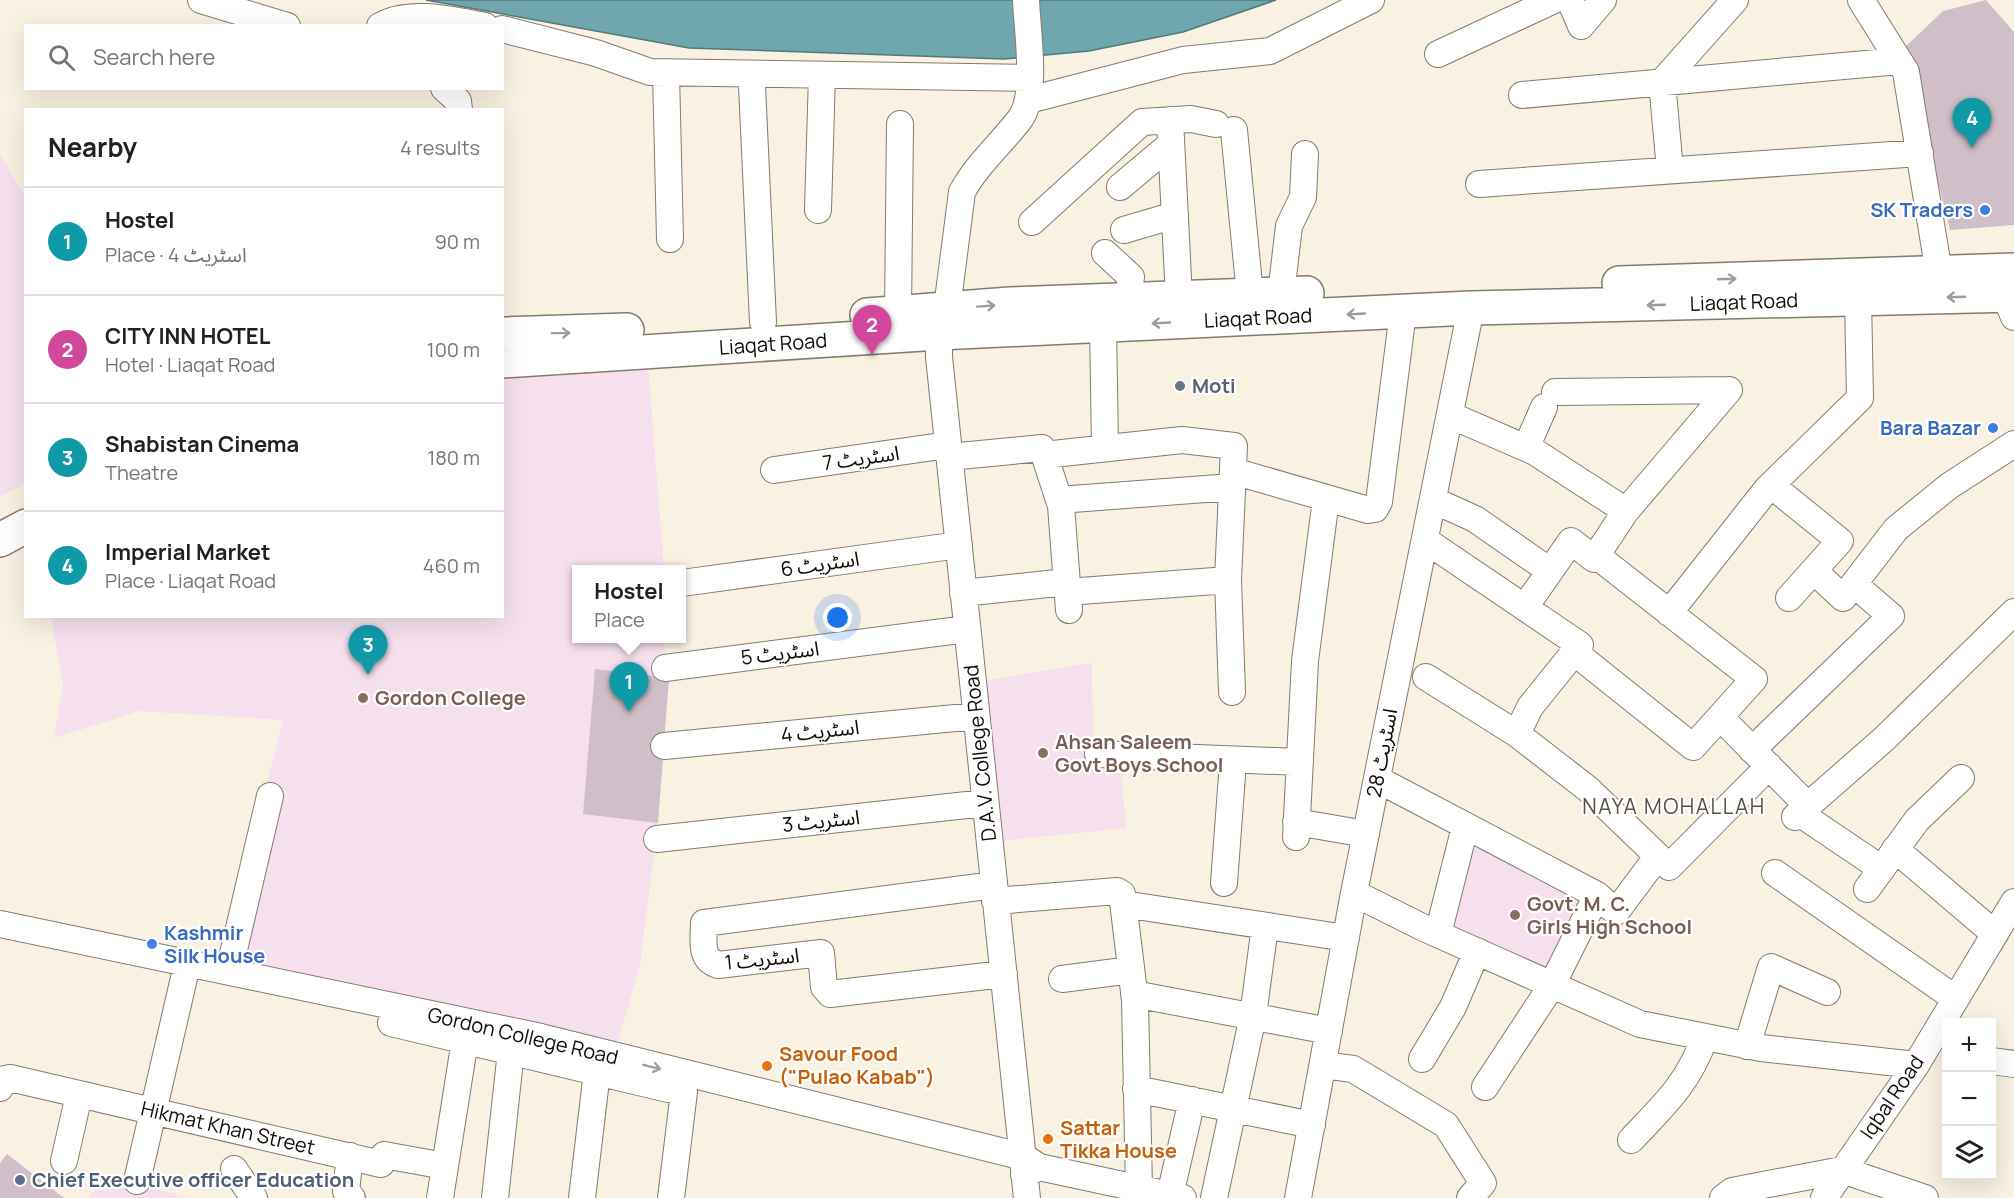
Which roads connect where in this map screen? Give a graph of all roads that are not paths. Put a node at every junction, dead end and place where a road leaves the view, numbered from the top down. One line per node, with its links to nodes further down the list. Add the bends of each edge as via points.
1 (201, 0): 9 (street)
2 (1026, 0): 19 (street)
3 (1371, 0): 19 (street, via 1270,51 1183,60)
4 (1554, 0): 13 (street)
5 (1570, 0): 6 (street, via 1581,26)
6 (1603, 0)
7 (1735, 0): 17 (street)
8 (1861, 0): 14 (street)
9 (280, 24)
10 (383, 24): 11 (street, via 390,19 438,17)
11 (475, 24)
12 (504, 29): 15 (street)
13 (1438, 54)
14 (1899, 61): 17 (street); 25 (street, via 1906,72)
15 (666, 74): 16 (street); 34 (street)
16 (822, 75): 19 (street); 30 (street)
17 (1662, 82): 21 (street); 27 (street)
18 (752, 86): 46 (street)
19 (1029, 89): 45 (street, D.A.V. College Road, via 1022,117 971,175 963,192)
20 (446, 90): 22 (street, via 458,101)
21 (1522, 95)
22 (459, 108)
23 (900, 124): 44 (street)
24 (1170, 132): 29 (street); 31 (street); 32 (street, via 1142,122); 38 (street, via 1191,119 1225,127)
25 (1920, 153): 27 (street); 36 (street)
26 (1305, 154): 38 (street, via 1303,197)
27 (1670, 170): 28 (street)
28 (1479, 184)
29 (1120, 187)
30 (818, 210)
31 (1175, 215): 33 (street); 39 (street)
32 (1032, 222)
33 (1124, 230)
34 (670, 239)
35 (1105, 253): 41 (street, via 1131,277)
36 (1940, 273): 37 (main road, Liaqat Road); 38 (main road, Liaqat Road, one-way to 36)
37 (2012, 294): 40 (main road, Liaqat Road, one-way to 40)
38 (1266, 295): 39 (main road, Liaqat Road)
39 (1179, 298): 41 (main road, Liaqat Road)
40 (1858, 299): 42 (main road, Liaqat Road, one-way to 42); 58 (street, via 1860,398)
41 (1128, 300): 45 (main road, Liaqat Road, one-way to 41)
42 (1471, 308): 43 (main road, Liaqat Road); 50 (street, اسٹریٹ 28)
43 (1403, 312): 47 (main road, Liaqat Road, one-way to 47); 59 (street, via 1379,502 1375,509 1368,510)
44 (898, 313): 45 (main road, Liaqat Road); 46 (main road, Liaqat Road)
45 (943, 321): 47 (main road, Liaqat Road); 49 (main road, Liaqat Road); 54 (street, D.A.V. College Road, via 939,357)
46 (763, 322): 48 (main road, Liaqat Road, one-way to 46)
47 (1103, 325): 52 (street)
48 (504, 334)
49 (504, 361)
50 (1450, 415): 53 (street); 61 (street, اسٹریٹ 28)
51 (2014, 444): 74 (street, via 1949,486 1896,529)
52 (1105, 448): 55 (street); 57 (street, via 1182,440 1234,446)
53 (1526, 448): 63 (street); 63 (street, via 1550,400 1729,390)
54 (949, 451): 55 (street, اسٹریٹ 7, via 1042,448); 56 (street, اسٹریٹ 7); 68 (street, D.A.V. College Road)
55 (1044, 455): 60 (street)
56 (774, 470)
57 (1232, 479): 59 (street); 60 (street); 72 (street)
58 (1771, 485): 71 (street, via 1840,541); 80 (street)
59 (1326, 499): 93 (street, via 1305,661)
60 (1059, 500): 76 (street)
61 (1433, 500): 67 (street, اسٹریٹ 28); 70 (street, via 1475,519)
62 (24, 505): 64 (main road)
63 (1626, 511): 69 (street)
64 (0, 517)
65 (24, 527): 66 (main road)
66 (0, 540)
67 (1425, 540): 78 (street); 95 (street, اسٹریٹ 28)
68 (959, 545): 73 (street, اسٹریٹ 6); 75 (street, D.A.V. College Road)
69 (1597, 556): 70 (street, via 1594,559 1570,541); 80 (street)
70 (1550, 571): 78 (street)
71 (1814, 571): 74 (street, via 1843,598); 77 (street)
72 (1228, 580): 76 (street); 85 (street)
73 (686, 582)
74 (1855, 585): 91 (street, via 1891,616)
75 (963, 593): 76 (street); 81 (street, D.A.V. College Road)
76 (1067, 595)
77 (1789, 598)
78 (1525, 607): 82 (street, via 1580,645)
79 (2014, 612): 98 (street, via 1884,739)
80 (1669, 613): 87 (street, via 1754,679)
81 (967, 629): 83 (street, اسٹریٹ 5); 86 (street, D.A.V. College Road)
82 (1574, 652): 87 (street, via 1693,747); 88 (street, via 1530,707)
83 (665, 668)
84 (1426, 677): 88 (street)
85 (1232, 692)
86 (976, 716): 89 (street, اسٹریٹ 4); 97 (street, D.A.V. College Road)
87 (1720, 717): 91 (street)
88 (1517, 734): 102 (street, via 1587,789)
89 (664, 746)
90 (1098, 754): 92 (street)
91 (1760, 758): 98 (street); 102 (street, via 1669,867)
92 (1233, 762): 93 (street); 105 (street)
93 (1300, 762): 100 (street, via 1296,829)
94 (1961, 778): 103 (street, via 1917,820)
95 (1377, 779): 99 (street); 100 (street, اسٹریٹ 28)
96 (270, 796): 118 (street)
97 (985, 803): 101 (street, اسٹریٹ 3); 106 (street, D.A.V. College Road)
98 (1801, 812): 103 (street)
99 (1465, 827): 108 (street); 113 (street)
100 (1366, 834): 107 (street, اسٹریٹ 28)
101 (657, 839)
102 (1657, 857): 108 (street, via 1616,912)
103 (1881, 869): 114 (street)
104 (1775, 873): 125 (street)
105 (1224, 883)
106 (994, 893): 110 (street, via 1117,891 1122,894); 119 (street, D.A.V. College Road); 119 (street, اسٹریٹ 1, via 704,923 704,956 718,965 821,953 824,987 830,994)
107 (1354, 893): 113 (street); 115 (street, اسٹریٹ 28)
108 (1597, 895): 123 (street)
109 (2014, 902): 114 (street, Iqbal Road)
110 (1123, 904): 112 (street); 122 (street)
111 (0, 924): 118 (street, Gordon College Road)
112 (1264, 926): 115 (street); 126 (street)
113 (1438, 934): 117 (street)
114 (1995, 934): 125 (street, Iqbal Road)
115 (1346, 938): 128 (street, اسٹریٹ 28)
116 (0, 939): 120 (street, Gordon College Road)
117 (1477, 951): 123 (street); 134 (street, via 1453,1006)
118 (229, 971): 155 (street, Gordon College Road, one-way to 155, via 541,1038)
119 (1004, 974): 155 (street, D.A.V. College Road)
120 (184, 978): 131 (street, Gordon College Road); 147 (street)
121 (1062, 979): 122 (street)
122 (1132, 982): 126 (street); 142 (street)
123 (1552, 985): 130 (street, via 1640,1024); 141 (street)
124 (1827, 992): 132 (street, via 1771,967)
125 (1956, 999): 127 (street, Iqbal Road)
126 (1253, 1016): 128 (street); 146 (street)
127 (1949, 1018)
128 (1329, 1031): 137 (street, اسٹریٹ 28)
129 (1942, 1035): 138 (street, Iqbal Road)
130 (1705, 1037): 132 (street); 149 (street, via 1679,1090)
131 (465, 1041): 133 (street, Gordon College Road); 152 (street)
132 (1747, 1046): 138 (street)
133 (511, 1051): 139 (street, Gordon College Road); 162 (street)
134 (1422, 1059)
135 (1996, 1062): 136 (street)
136 (2014, 1064)
137 (1323, 1065): 148 (street, اسٹریٹ 28); 167 (street, via 1353,1069 1446,1125 1483,1183)
138 (1916, 1065): 154 (street, Iqbal Road)
139 (597, 1072): 143 (street, Gordon College Road); 163 (street)
140 (2, 1084): 144 (street, Hikmat Khan Street, via 10,1078)
141 (1485, 1087)
142 (1137, 1089): 145 (street); 157 (street)
143 (684, 1092): 155 (street, Gordon College Road); 164 (street)
144 (79, 1095): 147 (street, Hikmat Khan Street); 151 (street)
145 (1192, 1100): 146 (street); 158 (street)
146 (1233, 1108): 148 (street); 165 (street)
147 (153, 1112): 150 (street, Hikmat Khan Street); 156 (street)
148 (1312, 1125): 166 (street, اسٹریٹ 28)
149 (1631, 1140)
150 (351, 1156): 152 (street, Hikmat Khan Street, via 381,1164 384,1155); 160 (street, via 346,1191)
151 (64, 1161)
152 (445, 1166): 161 (street)
153 (234, 1169): 159 (street)
154 (1842, 1170): 168 (street, via 1732,1191); 169 (street, Iqbal Road); 170 (street)
155 (1029, 1174): 157 (street)
156 (137, 1181)
157 (1138, 1189): 158 (street)
158 (1176, 1197)
159 (254, 1198)
160 (352, 1198)
161 (440, 1198)
162 (495, 1198)
163 (582, 1198)
164 (671, 1198)
165 (1214, 1198)
166 (1298, 1198)
167 (1470, 1198)
168 (1723, 1198)
169 (1824, 1198)
170 (1925, 1198)

